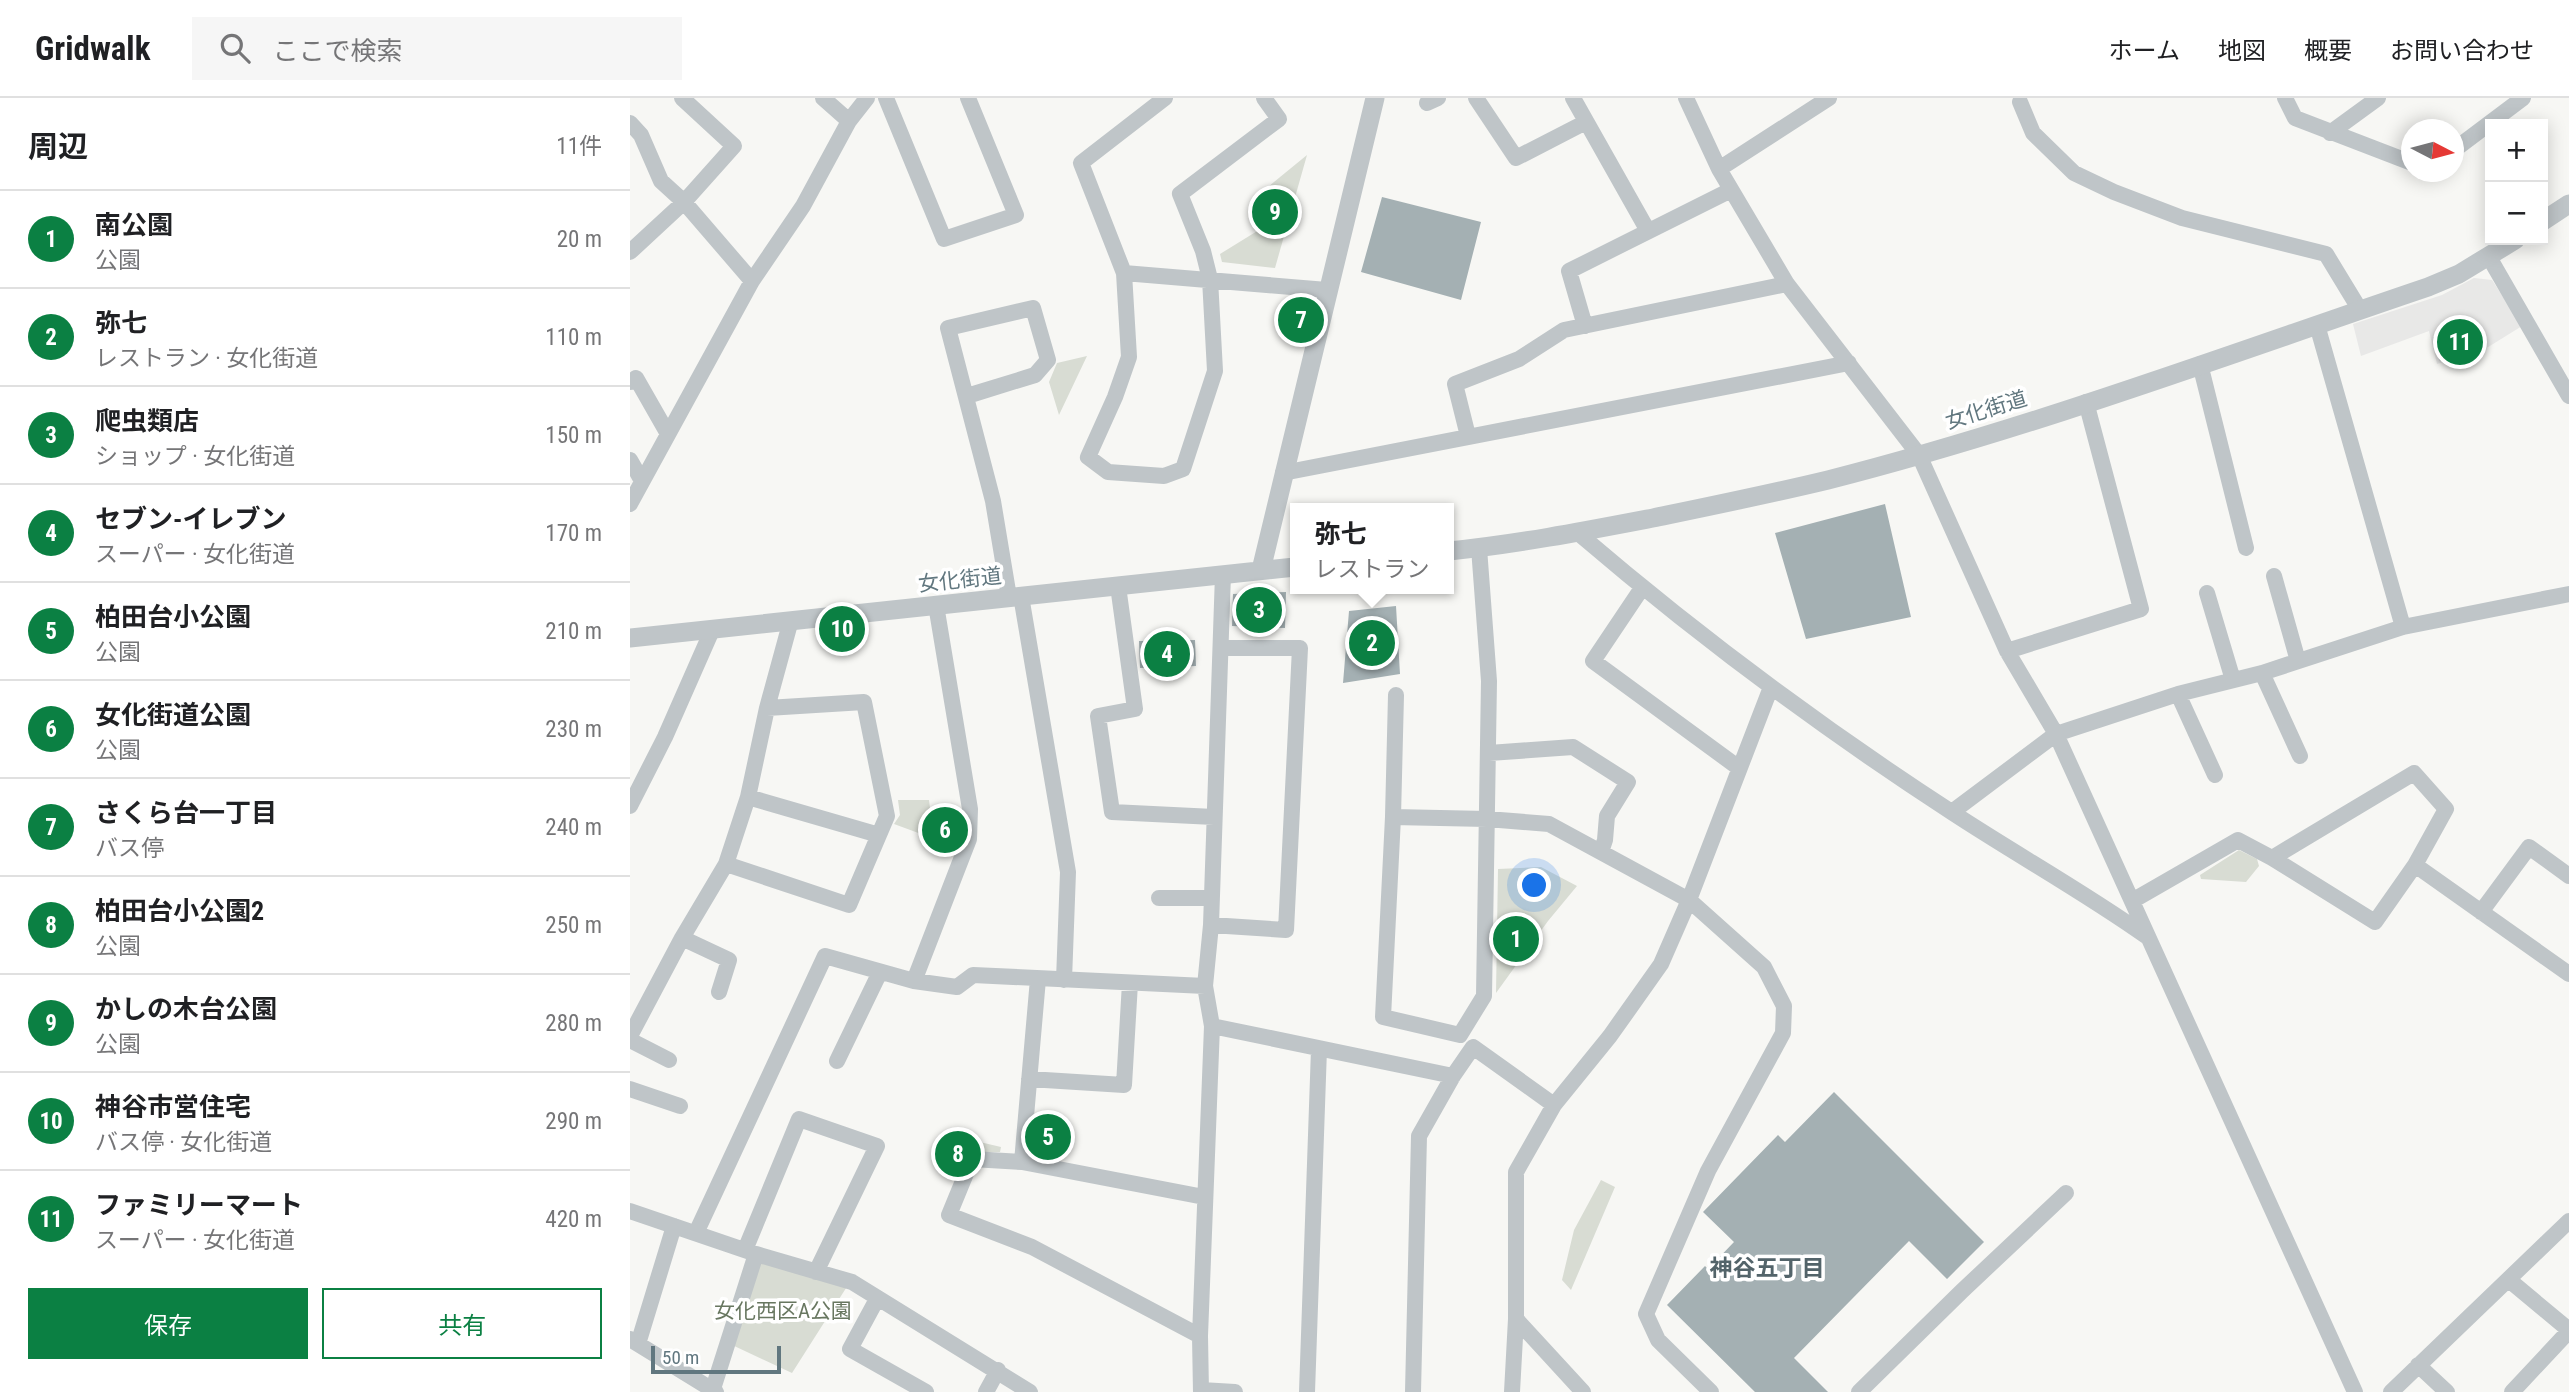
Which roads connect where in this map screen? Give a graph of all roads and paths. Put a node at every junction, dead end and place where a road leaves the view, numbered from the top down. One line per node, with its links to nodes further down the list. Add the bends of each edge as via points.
1 (682, 98): 25 (street, via 734,146)
2 (823, 98): 17 (street)
3 (867, 98): 17 (street)
4 (886, 98): 5 (street, via 944,239 1016,215)
5 (968, 98)
6 (1165, 98): 32 (street, via 1080,163)
7 (1264, 98): 33 (street, via 1279,119 1180,194)
8 (1476, 98): 18 (street, via 1516,158)
9 (1573, 98): 18 (street)
10 (1686, 98): 23 (street)
11 (1829, 98): 23 (street)
12 (2285, 98): 20 (street, via 2295,118)
13 (2378, 98): 20 (street)
14 (2523, 98): 21 (street)
15 (2025, 99): 37 (street, via 2033,133 2074,173 2182,218 2326,254)
16 (1373, 100): 36 (street)
17 (849, 121): 34 (street, via 803,206)
18 (1586, 122): 28 (street)
19 (630, 123): 25 (street, via 641,135 661,181)
20 (2330, 133): 22 (street)
21 (2464, 142)
22 (2401, 159)
23 (1718, 169): 24 (street)
24 (1731, 190): 28 (street); 35 (street)
25 (684, 202): 30 (street); 34 (street)
26 (2569, 204): 27 (street)
27 (2548, 218)
28 (1648, 231): 39 (street, via 1569,271)
29 (2507, 245): 31 (street, 女化街道)
30 (630, 252)
31 (2489, 257): 37 (street, 女化街道, via 2428,287); 44 (street)
32 (1124, 273): 33 (street); 33 (street, via 1129,357 1088,457 1108,472 1164,476 1183,469 1215,371)
33 (1210, 279): 36 (street)
34 (752, 281): 46 (street)
35 (1787, 284): 39 (street); 40 (street)
36 (1327, 290): 50 (street)
37 (2360, 310): 38 (street, 女化街道)
38 (2317, 325): 41 (street, 女化街道); 68 (street)
39 (1585, 326): 47 (street, via 1564,330 1519,359 1455,384)
40 (1849, 363): 47 (street); 48 (street)
41 (2200, 364): 45 (street, 女化街道); 55 (street)
42 (630, 382): 46 (street, via 636,378)
43 (967, 396): 43 (street, via 948,328 1033,308 1048,360 1035,375); 65 (street)
44 (2569, 396)
45 (2086, 402): 48 (street, 女化街道); 72 (street, via 2141,609)
46 (668, 434): 51 (street)
47 (1468, 436): 50 (street)
48 (1919, 455): 53 (street, 女化街道, via 1828,480); 72 (street)
49 (630, 460): 51 (street)
50 (1283, 473): 58 (street)
51 (642, 481): 52 (street)
52 (630, 504)
53 (1578, 533): 54 (street, 女化街道); 62 (street)
54 (1479, 548): 56 (street, 女化街道); 81 (street, via 1489,681)
55 (2246, 548)
56 (1454, 550)
57 (1290, 567): 58 (street, 女化街道)
58 (1261, 570): 59 (street, 女化街道)
59 (1223, 574): 61 (street, 女化街道); 71 (street)
60 (2274, 576): 73 (street)
61 (1118, 586): 65 (street, 女化街道); 88 (street, via 1135,709 1098,716 1112,812)
62 (1642, 588): 76 (street); 83 (street, via 1593,661)
63 (2207, 593): 75 (street)
64 (2569, 594): 68 (street)
65 (1015, 597): 66 (street, 女化街道); 108 (street, via 1068,872)
66 (936, 606): 67 (street, 女化街道); 109 (street, via 970,810 969,839)
67 (791, 620): 69 (street, 女化街道); 79 (street)
68 (2403, 627): 73 (street)
69 (713, 628): 70 (street, 女化街道); 86 (street)
70 (630, 638)
71 (1220, 648): 88 (street); 102 (street, via 1300,648 1286,930)
72 (2007, 650): 80 (street)
73 (2298, 661): 74 (street)
74 (2262, 673): 75 (street); 82 (street)
75 (2233, 680): 77 (street)
76 (1771, 687): 83 (street); 87 (street)
77 (2178, 694): 80 (street); 84 (street)
78 (1396, 695): 89 (street)
79 (767, 708): 85 (street); 91 (street, via 864,702 887,816)
80 (2056, 734): 87 (street); 100 (street)
81 (1489, 753): 90 (street); 92 (street, via 1573,747 1628,782 1607,816)
82 (2300, 757)
83 (1739, 768): 99 (street)
84 (2215, 775)
85 (748, 797): 91 (street); 94 (street)
86 (630, 806)
87 (1952, 812): 103 (street)
88 (1214, 817): 98 (street)
89 (1394, 817): 90 (street); 90 (street, via 1383,1017 1460,1035 1484,996)
90 (1487, 819): 92 (street, via 1549,824)
91 (879, 835): 94 (street, via 849,905)
92 (1601, 852): 99 (street)
93 (2272, 858): 95 (street, via 2375,922); 95 (street, via 2414,773 2446,809); 100 (street, via 2238,840)
94 (726, 864): 104 (street)
95 (2415, 865): 101 (street)
96 (2569, 876): 101 (street, via 2529,847)
97 (1159, 898): 98 (street)
98 (1212, 898): 102 (street)
99 (1689, 901): 121 (street, via 1661,964); 150 (street, via 1764,967 1784,1006 1783,1033 1708,1171 1646,1314 1658,1340)
100 (2132, 901): 103 (street)
101 (2481, 912): 106 (street)
102 (1211, 925): 111 (street)
103 (2148, 937): 152 (street)
104 (682, 938): 112 (street, via 729,960); 114 (street)
105 (880, 972): 109 (street); 117 (street); 129 (street, via 825,957)
106 (2569, 974)
107 (1038, 979): 108 (street); 109 (street, via 973,975 957,987); 119 (street)
108 (1064, 980): 110 (street)
109 (914, 981)
110 (1130, 983): 111 (street); 119 (street, via 1124,1085)
111 (1205, 986): 113 (street)
112 (719, 992)
113 (1212, 1026): 115 (street); 125 (street)
114 (630, 1038): 116 (street)
115 (1318, 1049): 118 (street); 146 (street)
116 (670, 1060)
117 (837, 1061)
118 (1453, 1076): 121 (street, via 1473,1046); 147 (street, via 1419,1136)
119 (1029, 1079): 123 (street)
120 (630, 1089): 122 (street)
121 (1555, 1105): 134 (street, via 1516,1172)
122 (680, 1106)
123 (1022, 1162): 125 (street); 136 (street, via 972,1159 949,1215 1032,1247)
124 (2066, 1194): 151 (street)
125 (1204, 1197): 136 (street)
126 (630, 1211): 128 (street)
127 (2569, 1221): 132 (street)
128 (674, 1226): 129 (street); 137 (street)
129 (696, 1233): 130 (street)
130 (750, 1252): 131 (street); 131 (street, via 799,1119 877,1146); 140 (street)
131 (816, 1272): 133 (street, via 852,1282)
132 (2509, 1280): 135 (street); 138 (street)
133 (877, 1299): 139 (street); 142 (street, via 850,1349)
134 (1516, 1319): 148 (street); 149 (street)
135 (2569, 1330): 155 (street)
136 (1200, 1336): 141 (street)
137 (634, 1341): 140 (street)
138 (2418, 1365): 153 (street); 154 (street)
139 (998, 1370): 143 (street); 144 (street)
140 (714, 1391)
141 (1201, 1391): 145 (street)
142 (926, 1392)
143 (986, 1392)
144 (1030, 1392)
145 (1235, 1392)
146 (1307, 1392)
147 (1413, 1392)
148 (1512, 1392)
149 (1583, 1392)
150 (1711, 1392)
151 (1859, 1392)
152 (2355, 1392)
153 (2391, 1392)
154 (2446, 1392)
155 (2512, 1392)

